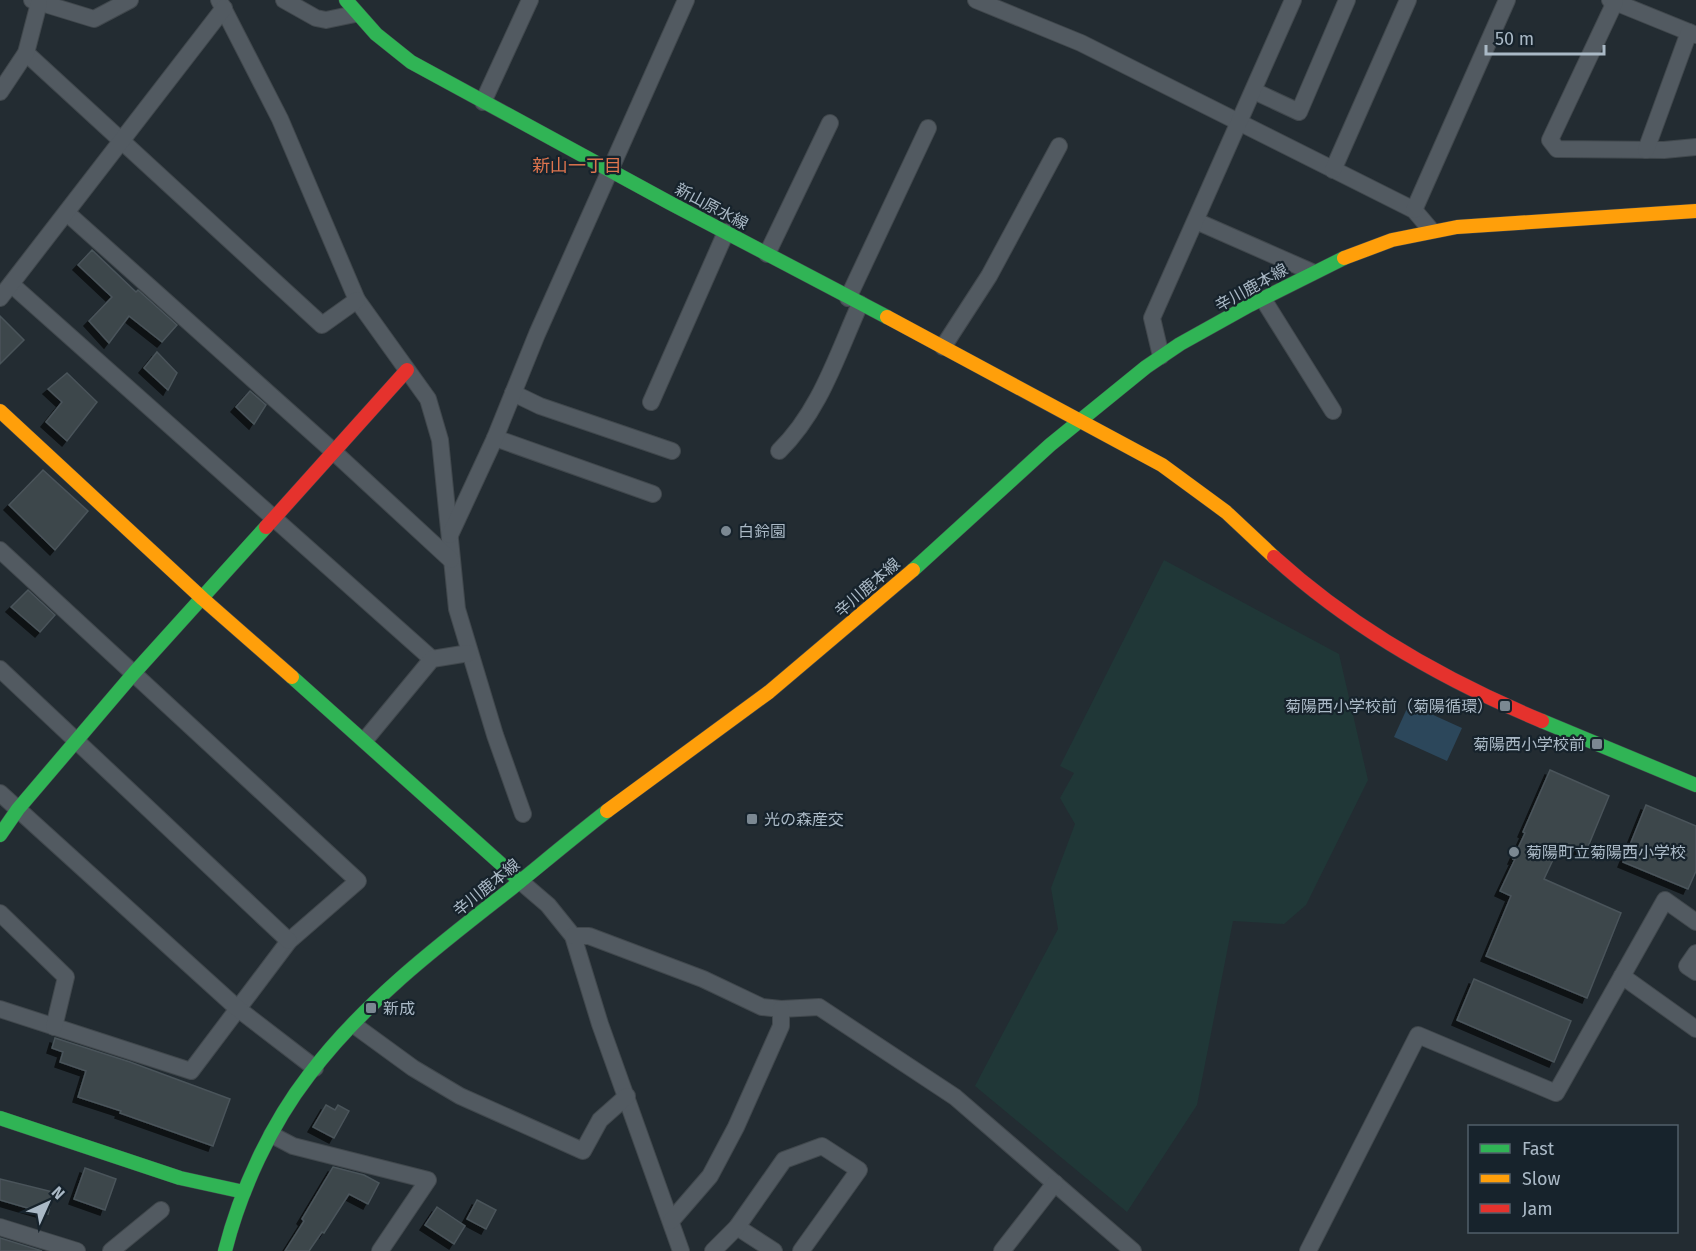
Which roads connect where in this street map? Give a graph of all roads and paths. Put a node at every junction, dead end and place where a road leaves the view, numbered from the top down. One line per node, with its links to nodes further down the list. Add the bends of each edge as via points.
1 (102, 0): 15 (street)
2 (130, 0): 15 (street)
3 (284, 0): 14 (street, via 326,20)
4 (530, 0): 20 (street)
5 (686, 0): 28 (street)
6 (1293, 0): 18 (street)
7 (1347, 0): 18 (street, via 1299,112)
8 (1408, 0): 29 (street)
9 (1507, 0): 30 (street)
10 (36, 1): 15 (street); 17 (street)
11 (1612, 1): 16 (street); 27 (street, via 1550,140 1557,149)
12 (983, 2): 22 (street, via 1081,44)
13 (222, 4): 24 (street); 41 (street, via 280,119)
14 (351, 7): 20 (main road, 新山原水線, via 386,44 411,62)
15 (94, 19)
16 (1692, 34): 27 (street)
17 (26, 53): 19 (street); 24 (street)
18 (1254, 91): 22 (street)
19 (0, 92)
20 (483, 102): 28 (main road, 新山原水線)
21 (830, 123): 36 (street)
22 (1240, 123): 29 (street); 33 (street)
23 (928, 128): 42 (street)
24 (120, 141): 32 (street); 41 (street, via 322,325)
25 (1059, 146): 43 (street, via 989,276)
26 (1696, 147): 27 (street)
27 (1646, 150)
28 (609, 170): 35 (main road, 新山原水線); 46 (street)
29 (1333, 170): 30 (street)
30 (1414, 210): 34 (street)
31 (1696, 211): 34 (main road, 辛川鹿本線)
32 (67, 213): 38 (street); 53 (street)
33 (1196, 221): 37 (street); 44 (street, via 1152,318)
34 (1431, 230): 37 (main road, 辛川鹿本線, via 1371,247)
35 (726, 232): 36 (main road, 新山原水線); 47 (street)
36 (767, 254): 42 (main road, 新山原水線)
37 (1312, 272): 40 (main road, 辛川鹿本線)
38 (11, 284): 39 (street); 56 (street)
39 (0, 298)
40 (1263, 299): 44 (main road, 辛川鹿本線); 49 (street)
41 (357, 300): 45 (street)
42 (854, 301): 43 (main road, 新山原水線); 54 (street, via 818,400 795,436)
43 (943, 347): 50 (main road, 新山原水線)
44 (1161, 356): 50 (main road, 辛川鹿本線)
45 (408, 370): 53 (main road); 57 (street, via 428,399 440,440)
46 (513, 393): 51 (street); 52 (street)
47 (651, 402)
48 (0, 411): 60 (main road)
49 (1333, 411)
50 (1078, 421): 67 (main road, 新山原水線, via 1162,465 1226,512 1290,571 1355,621 1426,666 1505,706); 72 (main road, 辛川鹿本線, via 924,561 756,703 644,783)
51 (495, 438): 55 (street); 57 (street)
52 (672, 451)
53 (334, 452): 56 (main road); 59 (street)
54 (779, 452)
55 (653, 494)
56 (275, 518): 60 (main road); 62 (street)
57 (450, 536): 59 (street)
58 (0, 550): 64 (street)
59 (451, 560): 61 (street, via 457,609)
60 (203, 599): 64 (main road); 66 (main road)
61 (469, 653): 62 (street); 70 (street)
62 (432, 659): 66 (street)
63 (0, 669): 65 (street)
64 (134, 673): 65 (main road); 76 (street, via 358,881)
65 (77, 740): 69 (main road); 76 (street)
66 (364, 740): 72 (main road)
67 (1696, 785)
68 (0, 793): 69 (street)
69 (18, 809): 71 (main road); 80 (street)
70 (523, 814)
71 (0, 835)
72 (520, 881): 75 (street, via 548,905); 83 (main road, 辛川鹿本線, via 400,980)
73 (0, 914): 84 (street, via 66,977)
74 (1696, 922): 79 (street, via 1665,900)
75 (573, 936): 82 (street, via 589,936 703,979 762,1007); 87 (street)
76 (289, 941): 80 (street)
77 (1696, 953): 78 (street, via 1687,966)
78 (1696, 972)
79 (1623, 976): 85 (street); 106 (street, via 1556,1093 1418,1035)
80 (237, 1008): 84 (street, via 191,1071); 86 (street)
81 (0, 1009): 84 (street)
82 (780, 1009): 90 (street, via 819,1007 955,1097); 93 (street, via 781,1026 710,1176)
83 (354, 1025): 86 (main road, 辛川鹿本線); 87 (street, via 460,1096 583,1151 600,1120)
84 (54, 1027)
85 (1696, 1029)
86 (315, 1068): 89 (main road, 辛川鹿本線)
87 (627, 1096): 93 (street)
88 (0, 1118): 91 (main road, via 180,1178)
89 (272, 1135): 91 (main road, 辛川鹿本線); 99 (street, via 293,1146 428,1180)
90 (1055, 1183): 104 (street); 105 (street)
91 (244, 1192): 98 (main road, 辛川鹿本線)
92 (161, 1210): 97 (street)
93 (671, 1221): 100 (street)
94 (0, 1227): 96 (street)
95 (737, 1227): 101 (street); 102 (street); 103 (street, via 784,1160 822,1146 859,1170)
96 (76, 1251)
97 (111, 1251)
98 (225, 1251)
99 (380, 1251)
100 (681, 1251)
101 (713, 1251)
102 (774, 1251)
103 (801, 1251)
104 (1002, 1251)
105 (1133, 1251)
106 (1308, 1251)

